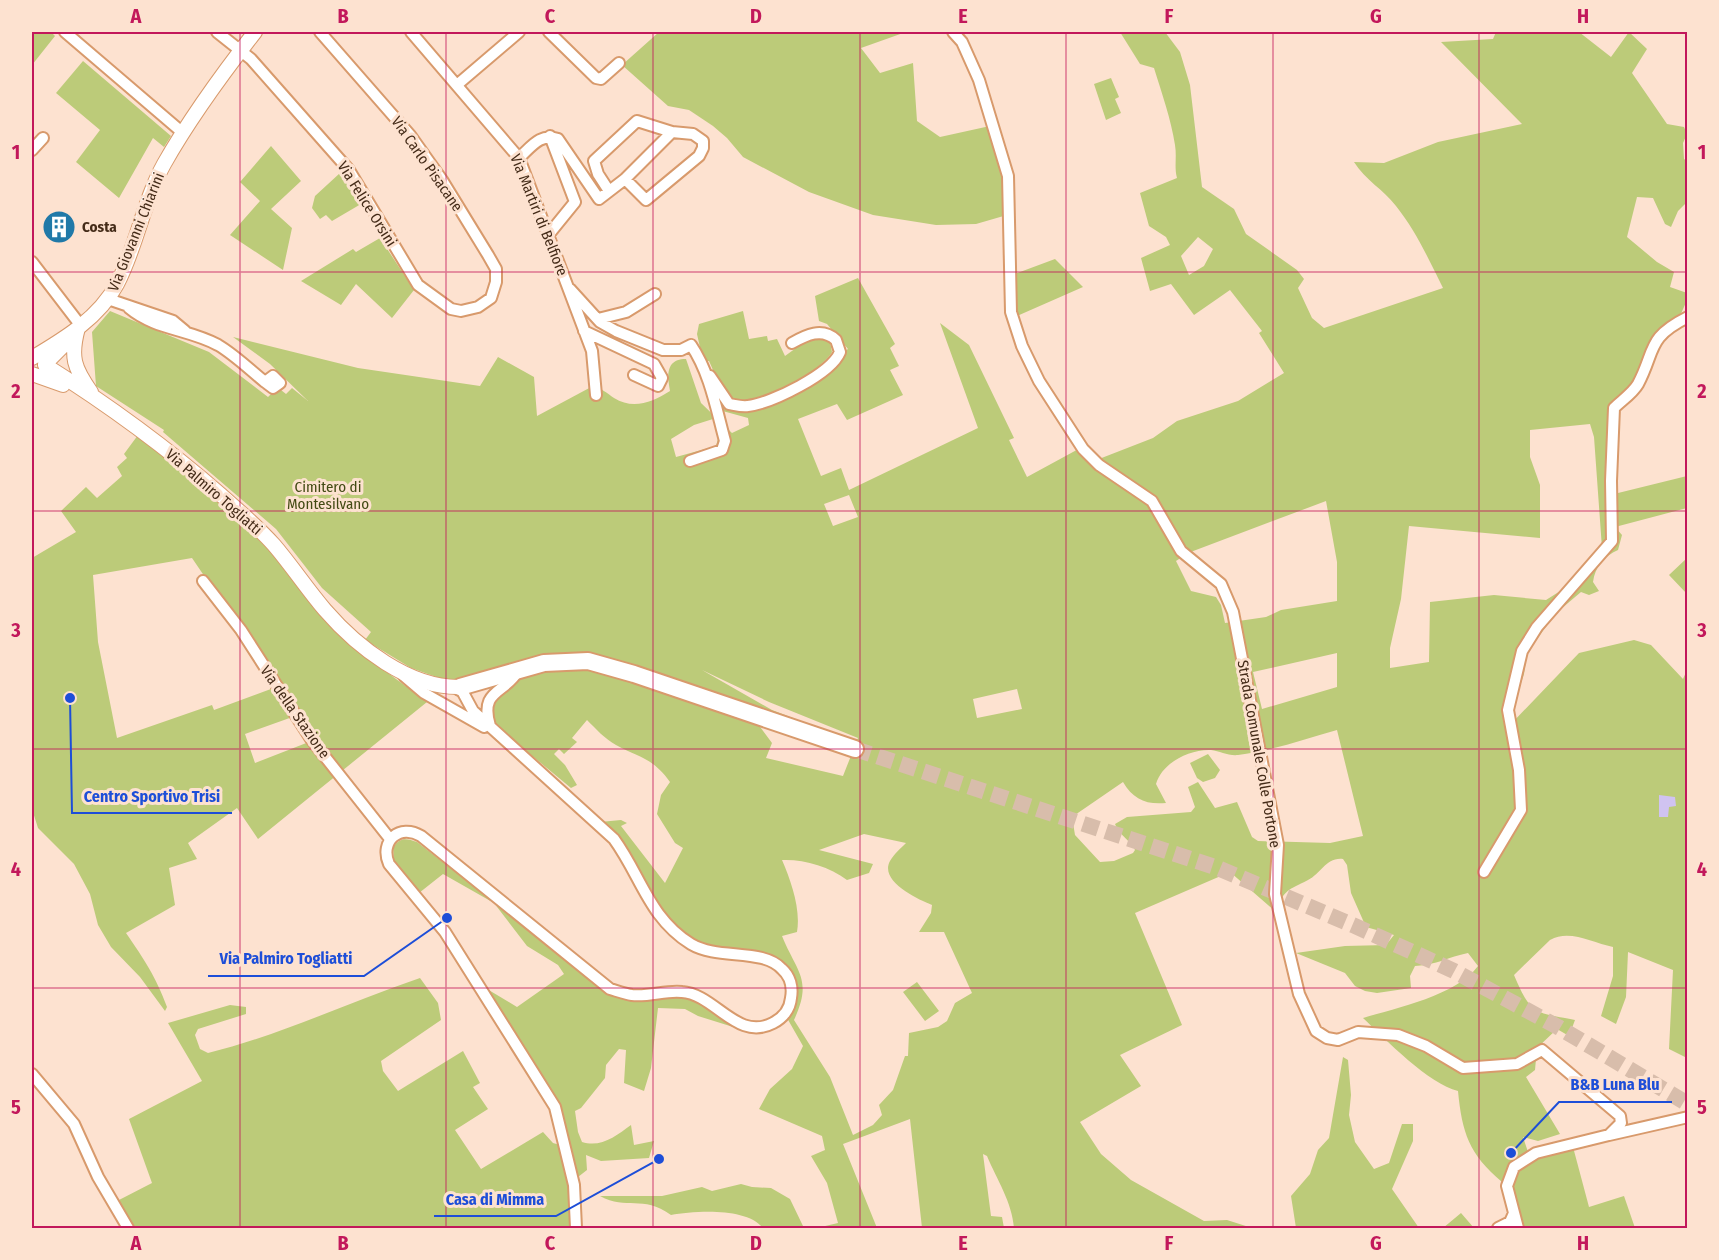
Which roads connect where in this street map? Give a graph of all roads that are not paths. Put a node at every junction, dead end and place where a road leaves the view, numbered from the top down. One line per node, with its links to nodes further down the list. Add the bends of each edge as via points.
1 (65, 32): 13 (street)
2 (217, 32): 9 (street, Via Felice Orsini)
3 (255, 32): 9 (main road, Via Giovanni Chiarini)
4 (320, 32): 25 (street, Via Carlo Pisacane, via 410,135 488,255 496,269 496,282 490,298)
5 (411, 32): 11 (street, Via Martiri di Belfiore)
6 (519, 32): 11 (street)
7 (549, 32): 10 (street, via 596,78 601,79)
8 (954, 32): 48 (street, Strada Comunale Colle Portone, via 979,80 1008,176 1011,312 1035,372 1083,449 1099,465 1152,501 1181,551 1221,584 1233,612 1278,845 1275,894 1299,994 1316,1031 1338,1040 1358,1032 1398,1035 1463,1068 1516,1064 1542,1050 1620,1116 1621,1123)
9 (240, 50): 13 (main road, Via Giovanni Chiarini); 25 (street, Via Felice Orsini, via 349,170 418,285 451,309)
10 (619, 63)
11 (458, 84): 17 (street, Via Martiri di Belfiore)
12 (672, 132): 18 (street); 18 (street, via 693,134 703,141 699,156 646,200); 19 (street, via 637,121 594,161)
13 (183, 133): 24 (main road, Via Giovanni Chiarini, via 158,175 126,265)
14 (550, 136): 17 (street, via 538,139); 19 (street, via 564,145 599,199); 20 (street, via 575,202)
15 (43, 138): 16 (street)
16 (32, 150)
17 (519, 159): 20 (street, Via Martiri di Belfiore)
18 (625, 179): 19 (street)
19 (609, 191)
20 (549, 234): 22 (street, Via Martiri di Belfiore)
21 (32, 262): 28 (street)
22 (568, 286): 27 (street); 29 (street, Via Martiri di Belfiore)
23 (654, 294): 27 (street, via 626,312)
24 (108, 299): 28 (main road, Via Giovanni Chiarini); 34 (street, via 140,318 218,345)
25 (478, 307)
26 (1688, 317): 45 (street, via 1655,341 1637,386 1614,408 1612,541 1537,627 1522,651 1508,710 1519,770 1521,810)
27 (598, 320): 32 (street, via 663,350 681,350 691,345)
28 (76, 330): 31 (main road, Via Giovanni Chiarini); 36 (main road, via 75,364)
29 (584, 331): 33 (street, via 654,364 662,378 658,386); 35 (street, Via Martiri di Belfiore, via 592,351)
30 (792, 343): 32 (street, via 805,335 821,333 836,340 840,352 825,371 752,406 729,404)
31 (37, 368): 36 (main road, Via Palmiro Togliatti)
32 (705, 368): 37 (street, via 725,441 722,450)
33 (634, 375)
34 (265, 382)
35 (596, 394)
36 (98, 401): 39 (main road, Via Palmiro Togliatti, via 154,440 221,495 272,543 340,626)
37 (690, 461)
38 (203, 581): 44 (street, Via della Stazione, via 241,630 311,739)
39 (397, 669): 41 (main road, Via Palmiro Togliatti, via 430,684); 42 (street, Via Palmiro Togliatti, via 424,693)
40 (520, 670): 41 (highway); 42 (street, via 490,698); 43 (highway, via 563,660 597,663)
41 (460, 687): 42 (street, Via Palmiro Togliatti, via 458,705)
42 (485, 725): 44 (street, Via Palmiro Togliatti, via 614,838 629,859 652,909 675,932 711,953 763,958 784,970 792,996 786,1012 768,1025 752,1027 683,992 632,995 610,989 414,831 402,831)
43 (855, 749)
44 (390, 839): 51 (street, via 386,850 389,864 445,932 555,1107 574,1185)
45 (1484, 872)
46 (32, 1074): 50 (street, via 74,1124 98,1177)
47 (1688, 1117): 48 (street)
48 (1609, 1135): 49 (street, via 1522,1160 1508,1178)
49 (1514, 1213): 52 (street, via 1504,1215); 53 (street)
50 (128, 1228)
51 (576, 1228)
52 (1499, 1228)
53 (1518, 1228)

